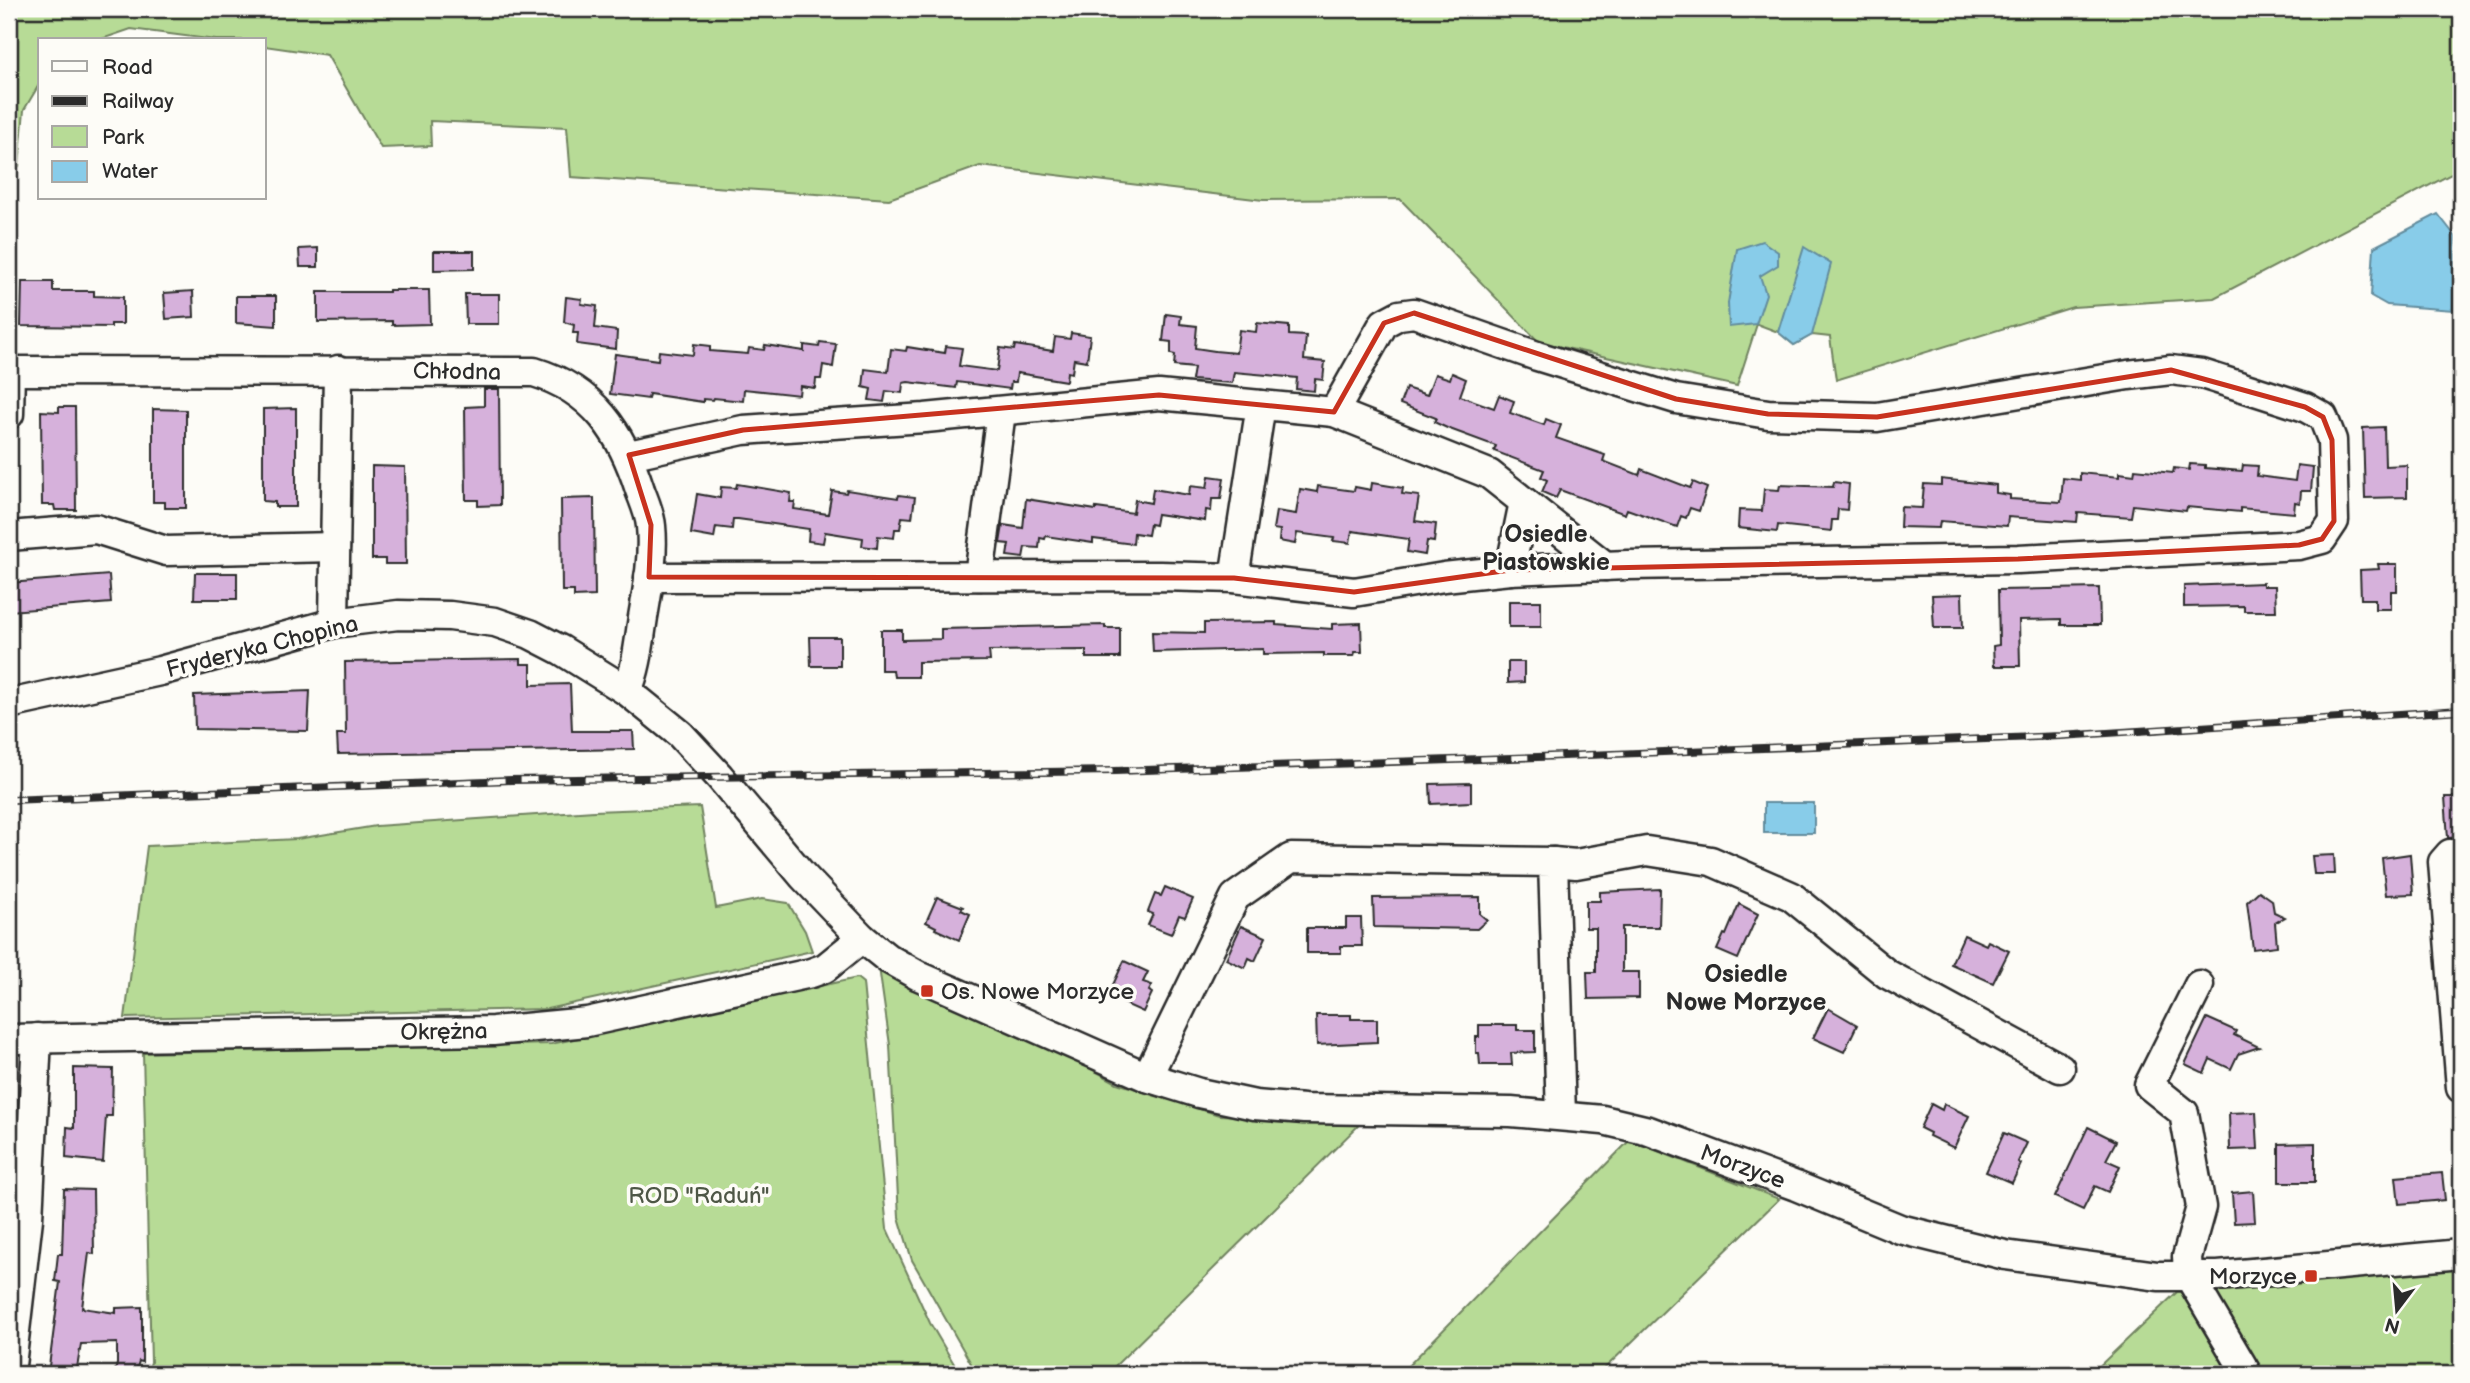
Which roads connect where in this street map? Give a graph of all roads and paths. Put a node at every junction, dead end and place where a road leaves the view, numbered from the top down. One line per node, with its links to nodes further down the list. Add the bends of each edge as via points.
1 (338, 370): 2 (street, Chłodna); 7 (street, Chłodna, via 534,372 572,388 603,415); 10 (street)
2 (10, 371): 6 (street)
3 (1261, 405): 4 (street, via 1159,395); 5 (street); 15 (street)
4 (1001, 412): 7 (street, via 743,430); 13 (street)
5 (1334, 412): 8 (street, via 1489,474); 11 (street, via 1384,323 1414,313 1676,399 1768,414 1877,417 2171,370 2202,374 2305,407 2323,416 2332,440 2334,521 2322,539 2299,545 2018,559)
6 (9, 414)
7 (629, 455): 14 (street, Chłodna, via 651,525)
8 (1524, 502): 11 (street); 12 (street)
9 (9, 536): 10 (street, via 96,529 166,551)
10 (335, 547): 16 (street)
11 (1605, 566): 12 (street)
12 (1510, 570): 15 (street, via 1354,593)
13 (979, 576): 14 (street); 15 (street)
14 (649, 577): 17 (street, Chłodna, via 634,674)
15 (1234, 579)
16 (334, 623): 17 (street, Fryderyka Chopina, via 398,615 495,622 561,650); 18 (street, Fryderyka Chopina, via 160,671)
17 (627, 691): 21 (street, Fryderyka Chopina, via 680,734)
18 (9, 704)
19 (2461, 854): 27 (street, via 2450,854 2443,862)
20 (1553, 862): 25 (street, via 1576,864 1647,851 1711,861 1791,897 1887,974); 26 (street, via 1291,858 1235,897); 28 (street)
21 (862, 938): 23 (street, Okrężna, via 825,968 811,973 574,1023 493,1031); 26 (street, Fryderyka Chopina, via 919,976)
22 (2199, 985): 30 (street, via 2149,1085 2184,1112 2201,1207 2187,1257)
23 (37, 1038): 24 (street, Okrężna); 31 (street, via 28,1219)
24 (9, 1039)
25 (2060, 1068)
26 (1147, 1077): 28 (street, Morzyce, via 1255,1105 1304,1110)
27 (2461, 1088)
28 (1561, 1115): 30 (street, Morzyce, via 1649,1131 1900,1229 2005,1255 2158,1276)
29 (2461, 1254): 30 (street, Morzyce, via 2218,1276)
30 (2188, 1274): 32 (street)
31 (10, 1374)
32 (2247, 1374)

